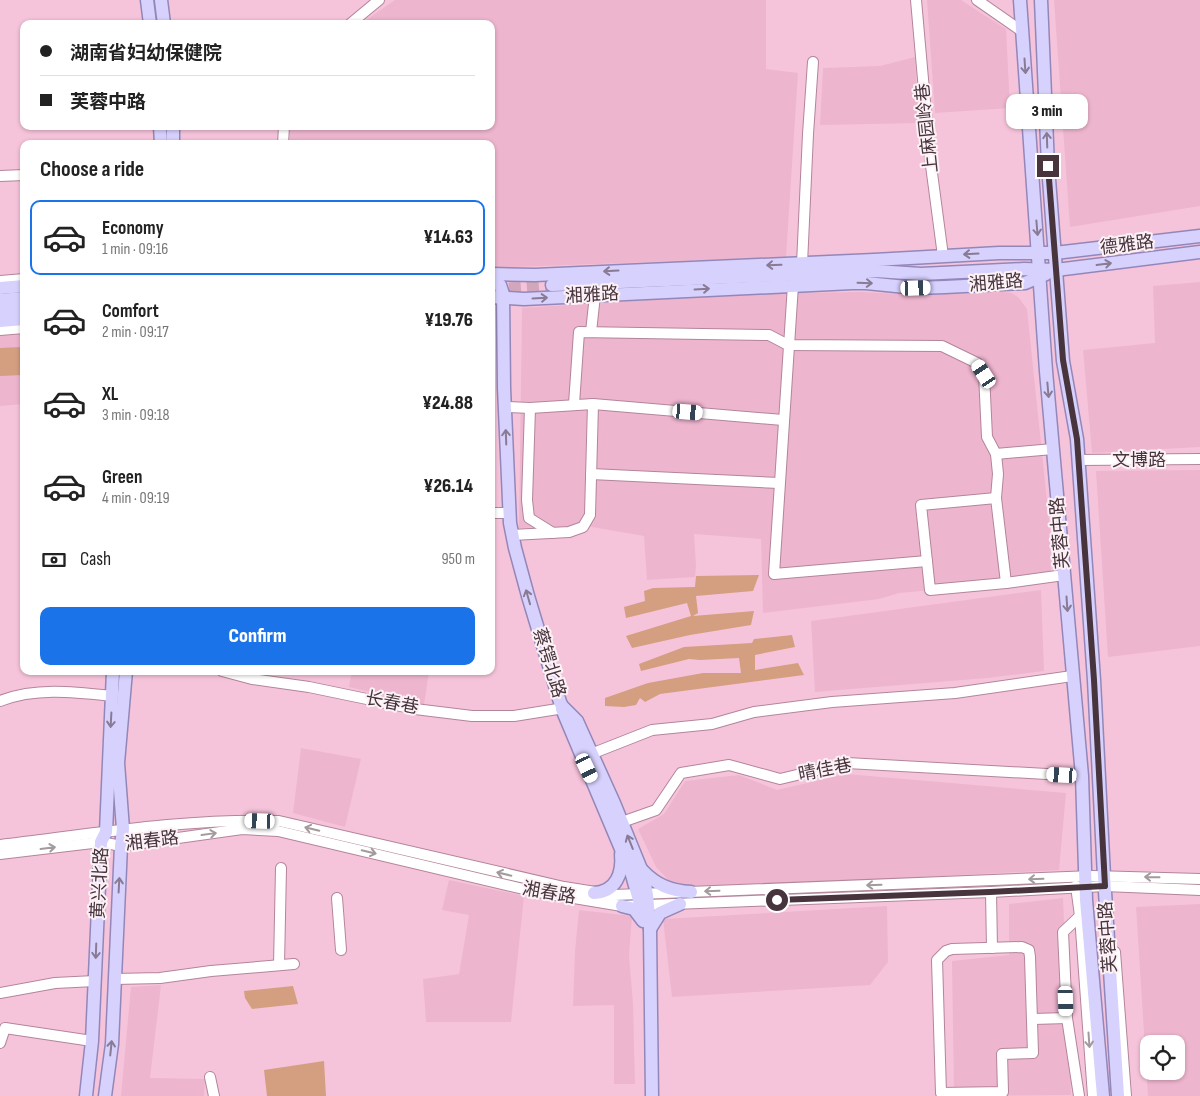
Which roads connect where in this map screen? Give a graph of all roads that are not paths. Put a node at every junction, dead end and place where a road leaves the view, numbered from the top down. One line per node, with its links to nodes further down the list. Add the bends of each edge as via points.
1 (147, 0): 8 (main road)
2 (162, 0): 9 (main road)
3 (379, 0): 10 (street)
4 (916, 0): 19 (street, 上麻园岭巷, via 930,158)
5 (976, 0): 11 (street)
6 (1020, 0): 11 (main road, 芙蓉中路)
7 (1041, 0): 18 (main road, 芙蓉中路, one-way to 7)
8 (150, 20)
9 (164, 20)
10 (355, 20)
11 (1023, 32): 17 (main road, 芙蓉中路, one-way to 17)
12 (813, 62): 20 (street)
13 (20, 175): 14 (street)
14 (0, 176)
15 (1200, 236): 18 (main road, 德雅路)
16 (1200, 252): 21 (main road, 德雅路, one-way to 16)
17 (1038, 253): 18 (main road, 湘雅路); 19 (main road, 湘雅路, one-way to 19); 22 (main road, 芙蓉中路)
18 (1055, 253): 21 (main road, 芙蓉中路)
19 (943, 256): 20 (main road, 湘雅路)
20 (802, 264): 23 (main road, 湘雅路, one-way to 23)
21 (1056, 270): 22 (main road, 湘雅路); 51 (main road, 芙蓉中路, via 1063,360)
22 (1040, 273): 27 (main road, 湘雅路, via 1024,269 921,274 876,271); 28 (main road, 湘雅路, one-way to 22, via 866,283 916,288 1025,283); 48 (main road, 芙蓉中路, one-way to 48)
23 (495, 278)
24 (20, 279): 25 (street)
25 (0, 281)
26 (495, 281): 32 (main road, via 502,289)
27 (552, 285)
28 (793, 285): 31 (main road, 湘雅路, one-way to 28); 42 (street)
29 (20, 286): 30 (main road)
30 (0, 288)
31 (595, 295): 32 (main road, 湘雅路, one-way to 31, via 524,299); 41 (street)
32 (497, 297): 45 (main road, 蔡锷北路)
33 (20, 298): 34 (main road)
34 (0, 300)
35 (20, 309): 36 (main road)
36 (0, 311)
37 (20, 319): 38 (main road)
38 (0, 321)
39 (20, 328): 40 (street)
40 (0, 330)
41 (591, 332): 42 (street, via 769,335); 43 (street, via 579,332)
42 (788, 346): 47 (street); 49 (street, via 942,346 964,356 977,363 984,374 987,437)
43 (574, 404): 44 (street); 46 (street)
44 (593, 404): 47 (street); 52 (street)
45 (505, 408): 46 (street); 56 (main road, 蔡锷北路, one-way to 45)
46 (530, 408): 57 (street, via 529,518)
47 (783, 420): 53 (street)
48 (1053, 449): 49 (street); 60 (main road, 芙蓉中路)
49 (996, 454): 54 (street)
50 (1200, 459): 51 (street, 文博路)
51 (1078, 460): 81 (main road, 芙蓉中路)
52 (590, 474): 53 (street); 57 (street, via 590,515 583,527)
53 (779, 483): 59 (street, via 774,574)
54 (996, 498): 59 (street, via 921,505); 61 (street)
55 (495, 512): 56 (street)
56 (510, 513): 58 (main road, 蔡锷北路)
57 (553, 533): 58 (street)
58 (512, 535): 68 (main road, 蔡锷北路, one-way to 58)
59 (927, 561): 61 (street, via 930,590)
60 (1064, 575): 61 (street); 65 (main road, 芙蓉中路, one-way to 65)
61 (1006, 583)
62 (113, 675): 66 (main road, 黄兴北路)
63 (126, 675): 72 (main road, 黄兴北路, via 118,763)
64 (237, 675): 68 (street, 长春巷, via 415,709 472,716 514,716)
65 (1072, 676): 69 (street, via 956,693 832,702 754,712 712,724 652,730); 70 (main road, 芙蓉中路)
66 (112, 696): 67 (street, via 33,692); 73 (main road, 黄兴北路, one-way to 73)
67 (0, 701)
68 (563, 709): 69 (main road, 蔡锷北路, via 577,721); 75 (main road, 蔡锷北路)
69 (591, 754): 71 (main road, 蔡锷北路)
70 (1082, 776): 71 (street, 晴佳巷, via 847,763 780,779 729,765 681,773 656,810); 82 (main road, 芙蓉中路)
71 (622, 822): 79 (main road, 蔡锷北路, one-way to 71)
72 (123, 829): 73 (street, 湘春路); 76 (main road, 黄兴北路); 86 (street, 湘春路, one-way to 72, via 279,821 241,820)
73 (103, 837): 74 (street, 湘春路); 76 (street, 湘春路); 77 (street, 湘春路, one-way to 73); 98 (main road, 黄兴北路, one-way to 98)
74 (0, 844)
75 (620, 844): 86 (main road, via 622,868 617,880 608,890); 88 (main road, 蔡锷北路)
76 (121, 846): 90 (street, 湘春路, one-way to 90, via 242,829 278,830 532,891); 97 (main road, 黄兴北路, one-way to 76)
77 (0, 854)
78 (281, 868): 96 (street)
79 (640, 868): 84 (main road, via 658,884); 88 (main road, 蔡锷北路)
80 (1200, 879): 81 (street, one-way to 81)
81 (1106, 882): 82 (street, 湘春路); 83 (street); 113 (main road, 芙蓉中路); 114 (street, 芙蓉中路)
82 (1083, 887): 84 (street, 湘春路, one-way to 84); 85 (street, 湘春路); 91 (main road); 112 (main road, 芙蓉中路)
83 (1200, 890)
84 (690, 892): 88 (street, 湘春路)
85 (990, 892): 89 (street, 湘春路); 93 (street)
86 (594, 893): 88 (street, 湘春路)
87 (337, 898): 94 (street)
88 (644, 900): 89 (street, 湘春路); 90 (street, 湘春路); 92 (main road, 蔡锷北路)
89 (680, 904): 92 (main road, via 660,913)
90 (622, 906): 92 (main road, via 634,909)
91 (1080, 916): 100 (street, via 1063,932); 111 (street, one-way to 111)
92 (646, 926): 108 (main road, 蔡锷北路); 109 (main road, 蔡锷北路)
93 (992, 948): 101 (street, via 1022,947 1029,950); 101 (street, via 952,949 937,960 941,1093 1002,1092 1002,1054 1033,1053)
94 (341, 950)
95 (294, 964): 96 (street)
96 (279, 965): 97 (street, via 160,978)
97 (115, 979): 106 (main road, 黄兴北路, one-way to 97, via 112,1044)
98 (95, 981): 99 (street, via 55,983); 102 (main road, 黄兴北路)
99 (0, 994)
100 (1067, 1018): 101 (street); 110 (street)
101 (1033, 1019)
102 (92, 1041): 103 (street, via 5,1028); 105 (main road, 黄兴北路)
103 (0, 1043)
104 (210, 1077): 107 (street)
105 (86, 1096)
106 (105, 1096)
107 (214, 1096)
108 (646, 1096)
109 (652, 1096)
110 (1079, 1096)
111 (1093, 1096)
112 (1103, 1096)
113 (1118, 1096)
114 (1126, 1096)

